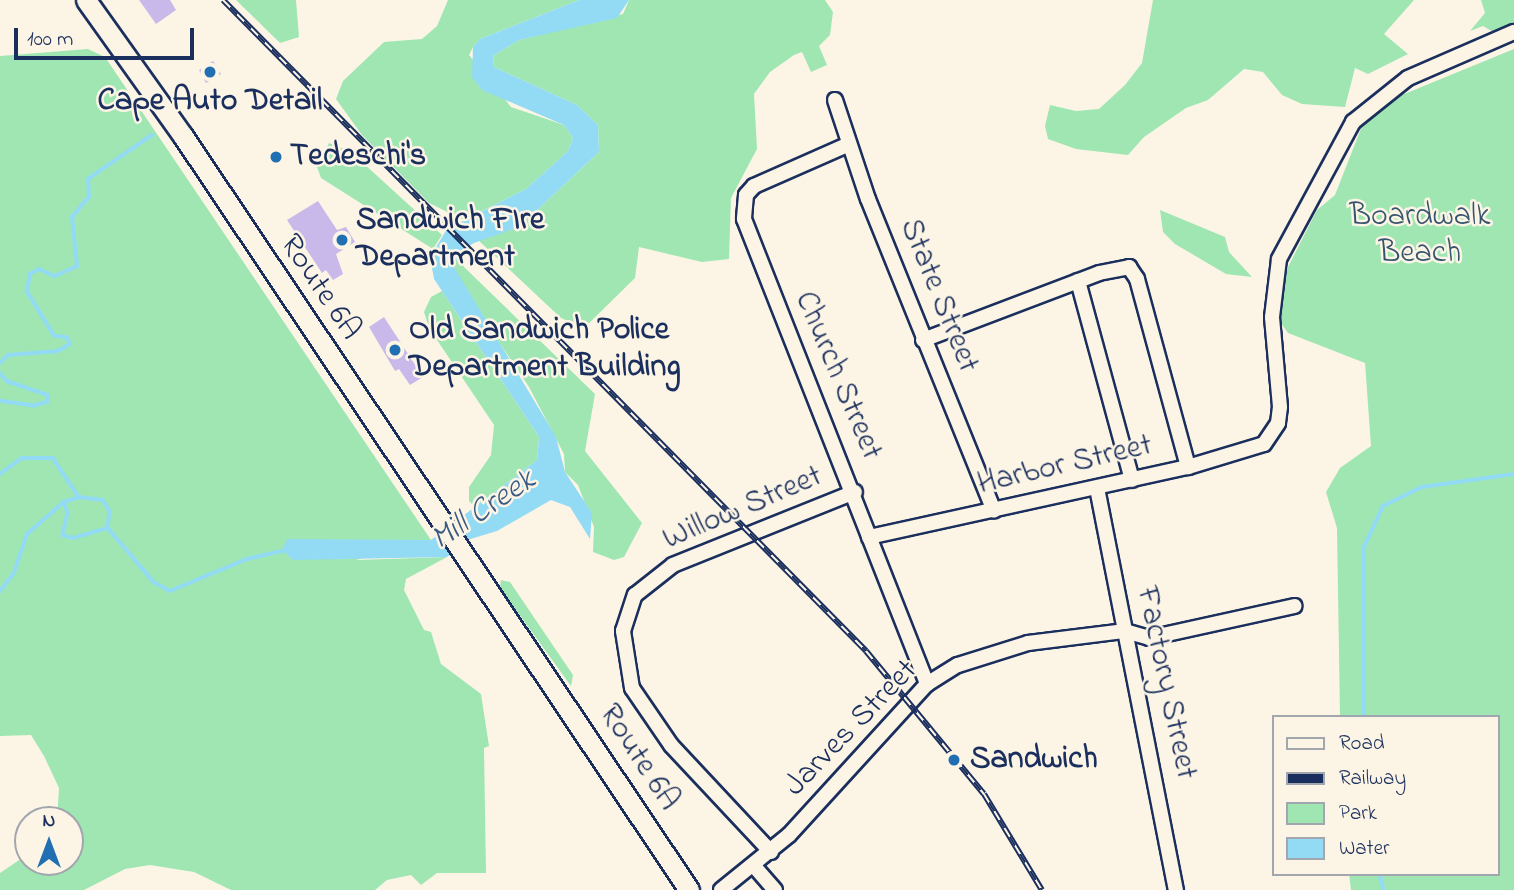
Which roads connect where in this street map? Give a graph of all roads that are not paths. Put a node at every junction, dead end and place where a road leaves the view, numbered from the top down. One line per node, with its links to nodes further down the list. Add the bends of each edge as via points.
1 (86, 0): 18 (main road, Route 6A)
2 (1514, 32): 7 (street, Harbor Street, via 1408,78 1353,122 1279,259 1272,317 1280,407 1269,439 1257,448)
3 (835, 100): 4 (street, State Street)
4 (847, 145): 6 (street, State Street); 10 (street, Church Street, via 767,177 746,195 744,206 770,289)
5 (1078, 281): 6 (street); 7 (street, via 1121,266 1135,272); 8 (street)
6 (923, 340): 11 (street, State Street)
7 (1188, 467): 8 (street, Harbor Street)
8 (1132, 480): 9 (street, Harbor Street)
9 (1097, 488): 11 (street, Harbor Street); 14 (street, Factory Street)
10 (855, 492): 12 (street, Church Street); 16 (street, Willow Street, via 673,565 635,595 623,631 632,688 671,745)
11 (994, 511): 12 (street, Harbor Street)
12 (869, 537): 15 (street, Church Street)
13 (1295, 606): 14 (street, Jarves Street, via 1149,638)
14 (1125, 631): 15 (street, Jarves Street, via 1008,647 971,659); 21 (street, Factory Street)
15 (927, 684): 16 (street, Jarves Street)
16 (771, 852): 17 (street, Jarves Street)
17 (754, 866): 19 (street, Jarves Street); 20 (street)
18 (689, 890)
19 (721, 890)
20 (775, 890)
21 (1176, 890)

